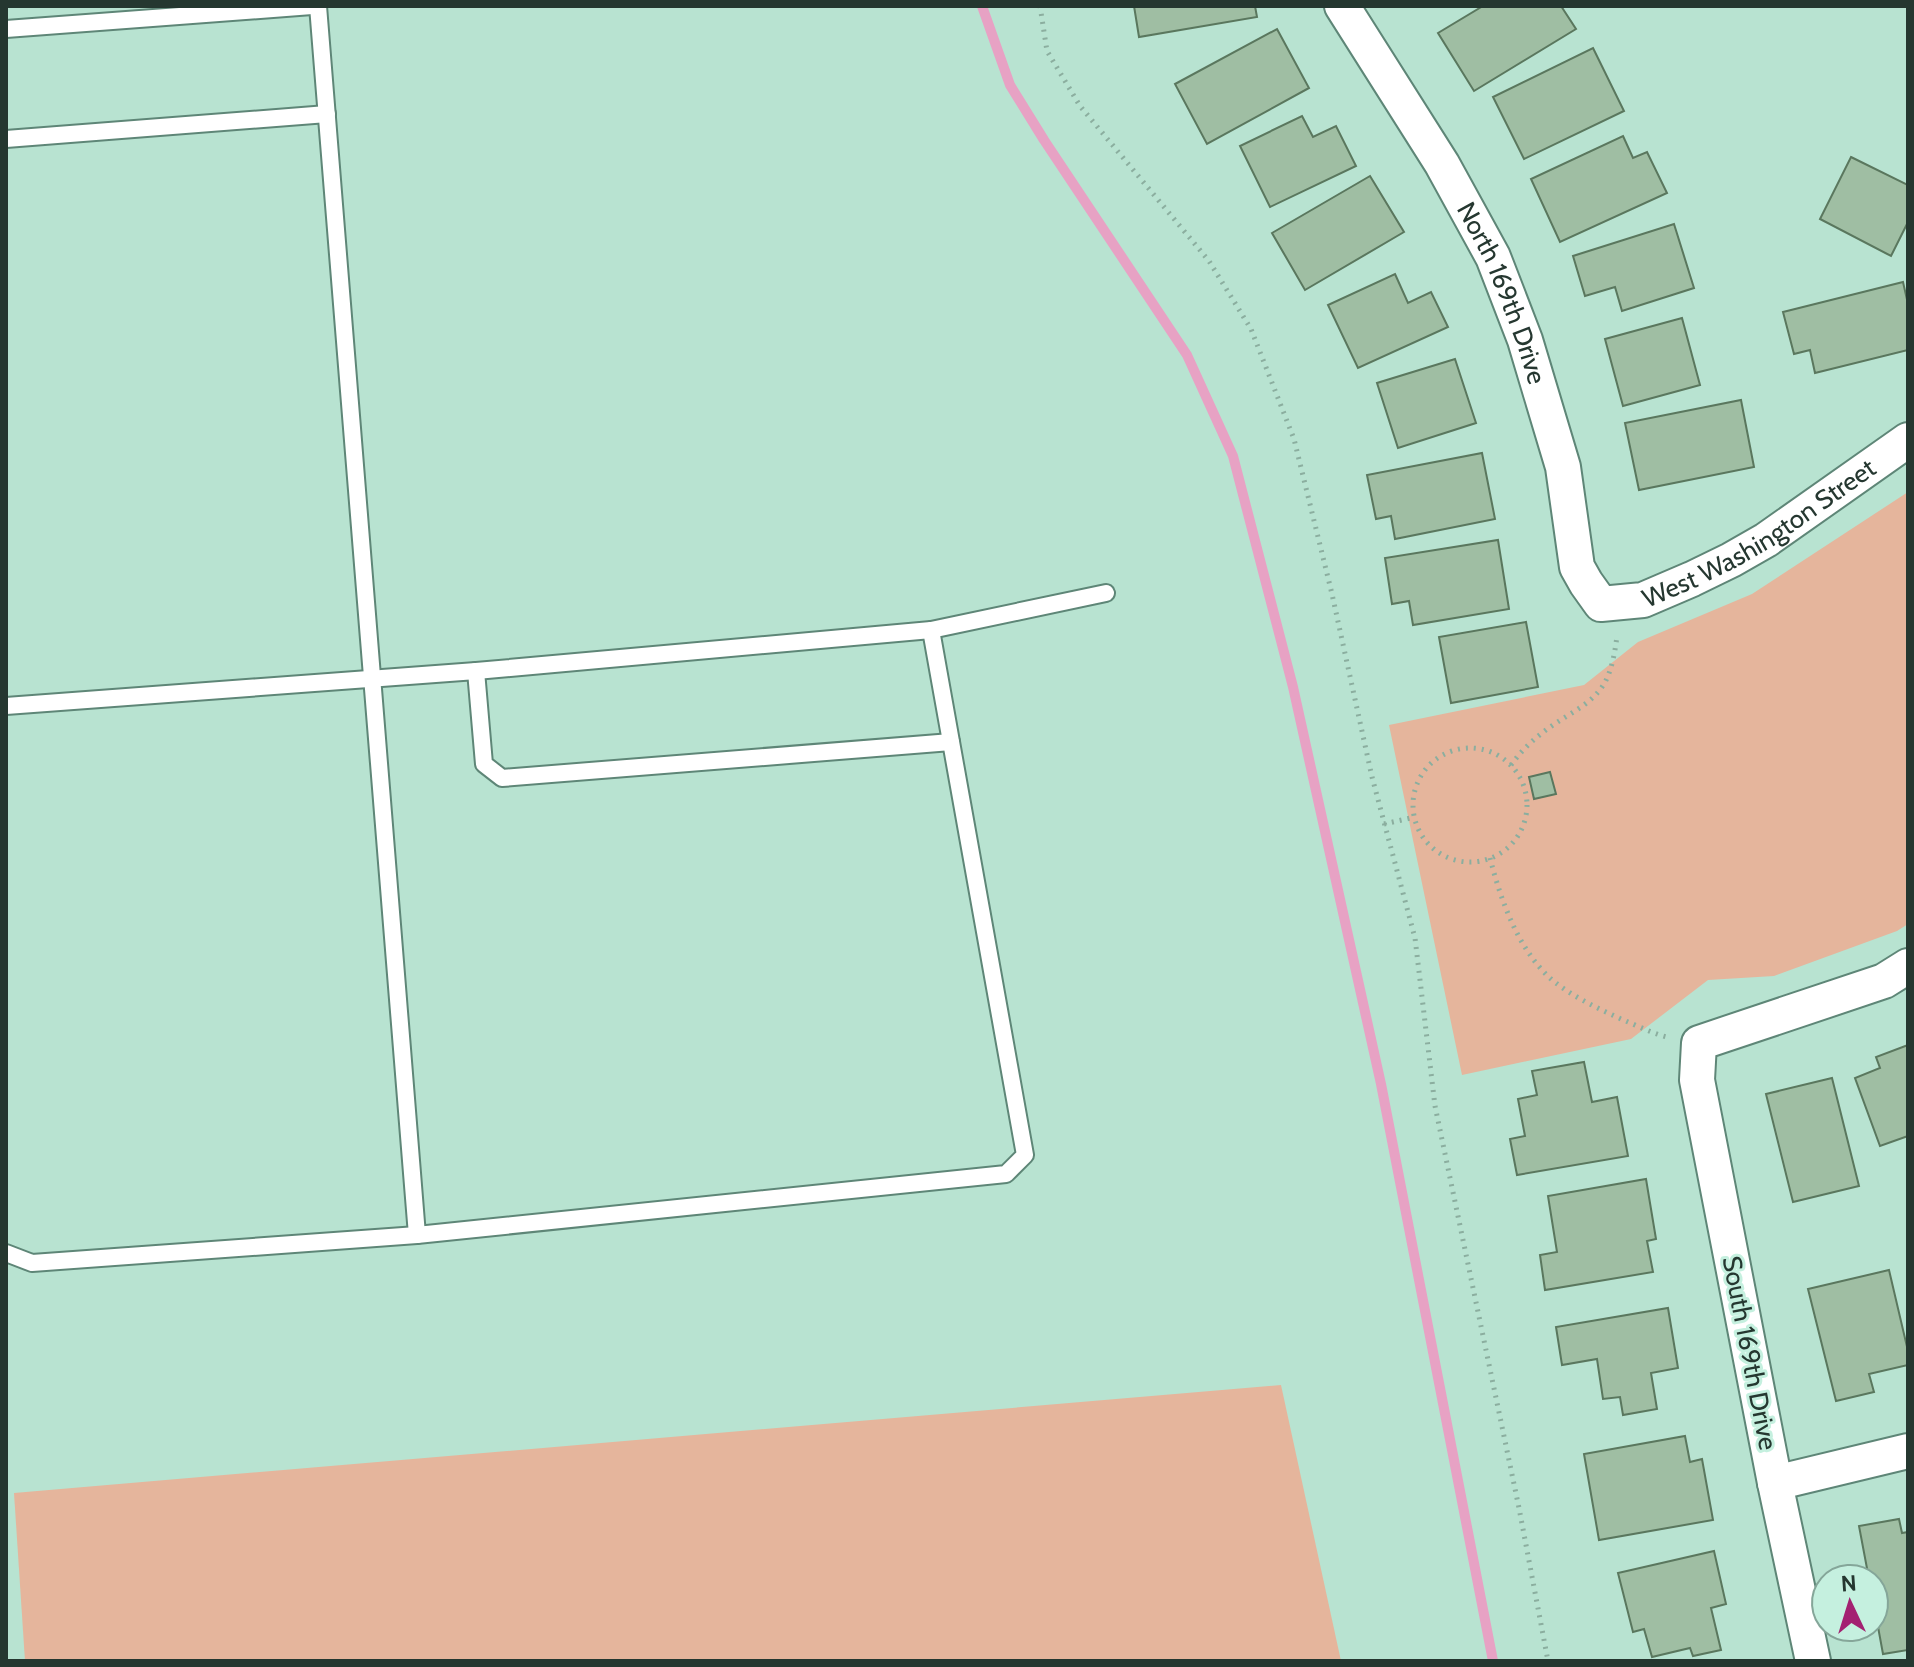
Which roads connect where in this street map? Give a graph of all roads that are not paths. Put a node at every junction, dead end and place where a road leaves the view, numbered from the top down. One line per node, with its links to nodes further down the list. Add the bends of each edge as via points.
1 (315, 6): 3 (lane); 4 (lane)
2 (1342, 6): 8 (street, North 169th Drive, via 1442,164 1493,257 1525,340 1563,467 1577,567 1586,583)
3 (6, 29)
4 (327, 114): 5 (lane); 11 (lane)
5 (6, 139)
6 (1908, 440): 8 (street, West Washington Street, via 1754,547 1643,600)
7 (1106, 593): 9 (lane)
8 (1610, 603)
9 (931, 630): 10 (lane); 13 (lane)
10 (476, 671): 11 (lane); 13 (lane, via 484,764 502,778)
11 (373, 680): 12 (lane); 15 (lane)
12 (6, 706)
13 (951, 742): 15 (lane, via 1025,1155 1006,1174)
14 (1908, 966): 18 (street, South 169th Drive, via 1884,981 1699,1043 1697,1080)
15 (417, 1235): 16 (lane, via 32,1263)
16 (6, 1253)
17 (1908, 1451): 18 (street)
18 (1775, 1483): 19 (street, South 169th Drive)
19 (1813, 1661)

